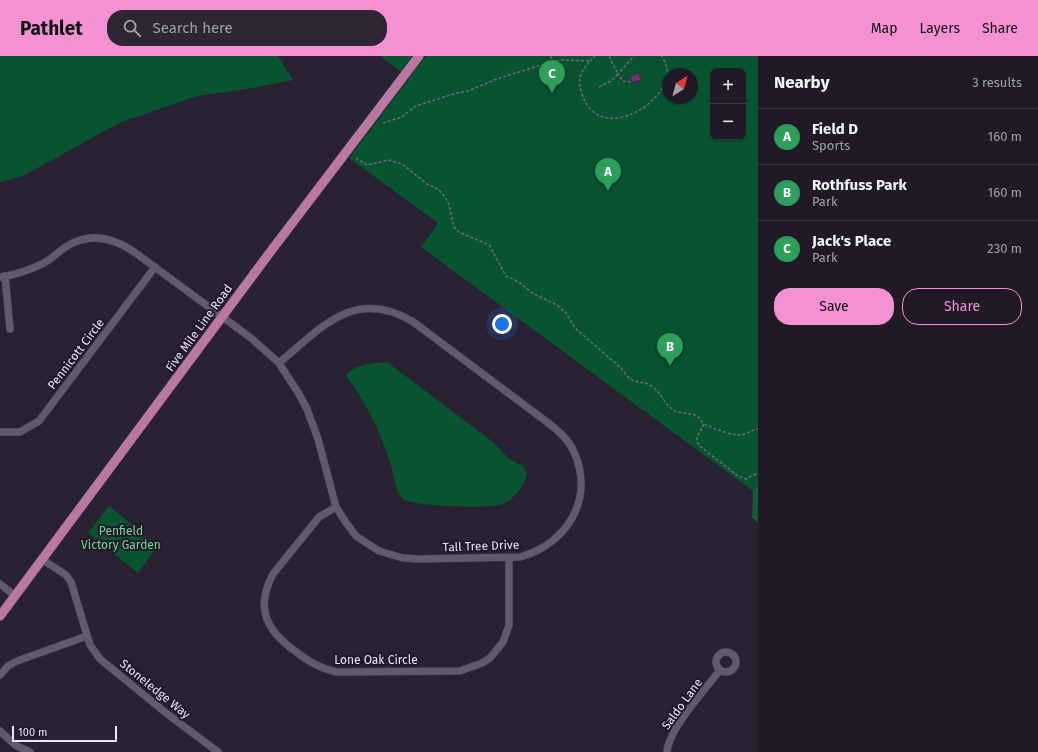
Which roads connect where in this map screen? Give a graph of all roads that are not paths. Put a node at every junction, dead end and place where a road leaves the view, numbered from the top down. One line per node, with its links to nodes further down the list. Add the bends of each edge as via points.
1 (419, 56): 4 (main road, Five Mile Line Road)
2 (155, 267): 3 (street, via 124,244 110,239 94,238 70,245 25,272); 4 (street); 7 (street, Pennicott Circle, via 39,421 20,432)
3 (2, 276): 5 (street)
4 (223, 317): 6 (street, Tall Tree Drive); 10 (main road, Five Mile Line Road)
5 (10, 329)
6 (279, 363): 8 (street, Tall Tree Drive, via 300,394 314,424); 9 (street, Tall Tree Drive, via 333,318 354,309 386,309 412,321 556,428 574,452 580,476 578,503 573,517 555,540 533,554)
7 (0, 432)
8 (336, 507): 9 (street, Tall Tree Drive, via 356,536 390,555 419,559); 9 (street, Lone Oak Circle, via 315,521 273,574 264,602 268,623 273,632 312,664 325,669 336,672 460,671 482,663 497,650 509,625)
9 (509, 558)
10 (43, 560): 12 (main road, Five Mile Line Road); 14 (street, Stoneledge Way, via 66,575 71,582)
11 (0, 584): 12 (street)
12 (15, 596): 13 (main road, Five Mile Line Road)
13 (0, 616)
14 (87, 636): 16 (street, via 17,661 8,666); 19 (street, Stoneledge Way, via 100,659)
15 (720, 670): 20 (street, Saldo Lane, via 678,726)
16 (0, 676)
17 (0, 731): 18 (street, via 15,744)
18 (30, 752)
19 (218, 752)
20 (667, 752)

